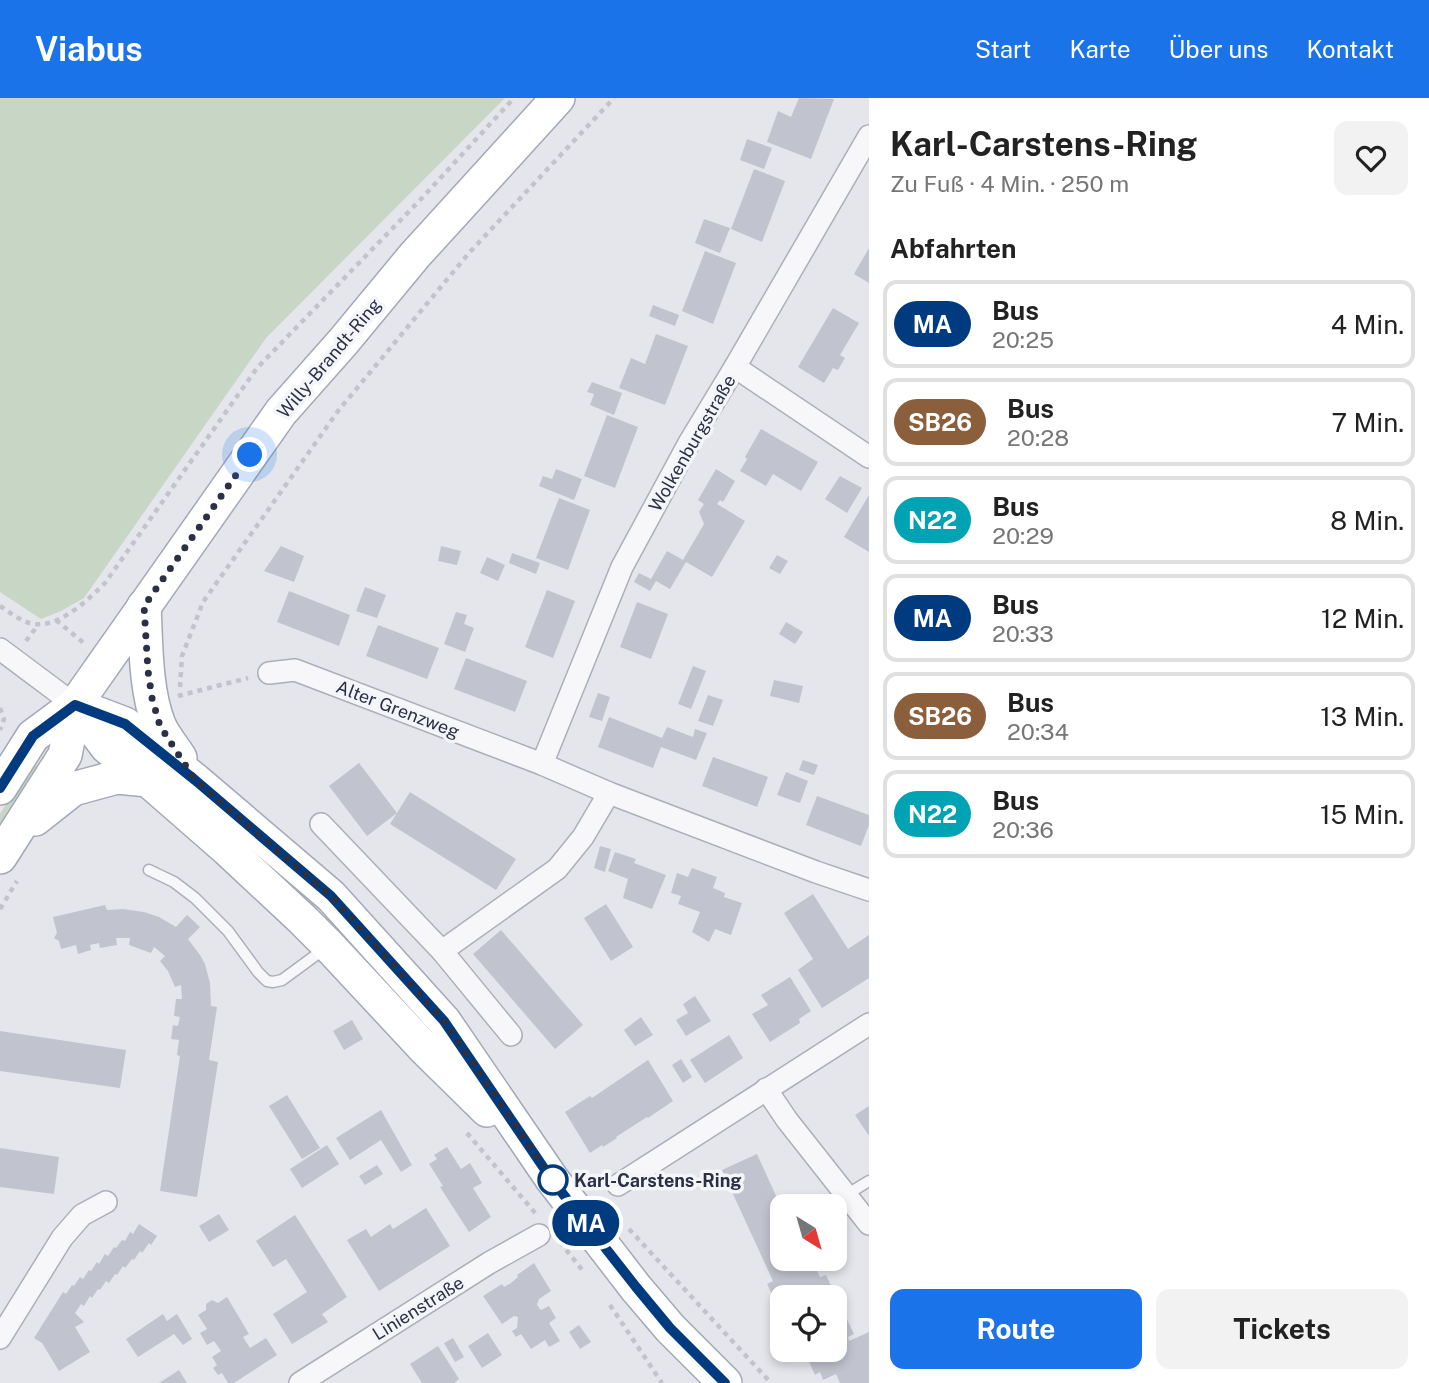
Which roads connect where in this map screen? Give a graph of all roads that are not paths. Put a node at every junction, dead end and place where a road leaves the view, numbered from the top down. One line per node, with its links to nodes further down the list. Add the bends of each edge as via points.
1 (558, 98): 5 (main road, Willy-Brandt-Ring, via 281,412)
2 (869, 136): 3 (street, Wolkenburgstraße)
3 (735, 367): 4 (street); 9 (street, Wolkenburgstraße, via 622,567)
4 (869, 457)
5 (144, 606): 8 (main road, Willy-Brandt-Ring); 11 (main road, via 148,671 160,726)
6 (0, 649): 8 (street)
7 (269, 673): 9 (street, Alter Grenzweg, via 295,670)
8 (75, 705): 10 (main road, via 107,747); 11 (main road, via 125,724); 12 (main road, Willy-Brandt-Ring, via 33,736); 15 (main road, Willy-Brandt-Ring, via 65,755)
9 (542, 764): 13 (street, Alter Grenzweg)
10 (148, 780): 15 (main road, via 117,777 73,789); 18 (main road)
11 (195, 780): 23 (main road, via 340,905 444,1021)
12 (0, 788)
13 (609, 793): 17 (street, Alter Grenzweg); 19 (street, via 557,869)
14 (321, 824): 19 (street)
15 (7, 846)
16 (149, 870): 18 (lane, via 195,898 267,981 282,980)
17 (869, 890)
18 (329, 946): 23 (main road, via 425,1049)
19 (442, 951): 21 (street)
20 (869, 1024): 22 (street)
21 (511, 1035)
22 (766, 1089): 25 (street); 26 (street)
23 (539, 1160): 32 (main road)
24 (869, 1181): 27 (lane)
25 (618, 1185)
26 (845, 1194)
27 (847, 1194)
28 (847, 1196): 30 (street)
29 (106, 1202): 33 (street, via 82,1215 62,1238)
30 (869, 1224)
31 (539, 1236): 34 (street, Linienstraße)
32 (670, 1328): 35 (main road); 36 (main road)
33 (0, 1338)
34 (300, 1383)
35 (698, 1383)
36 (725, 1383)

